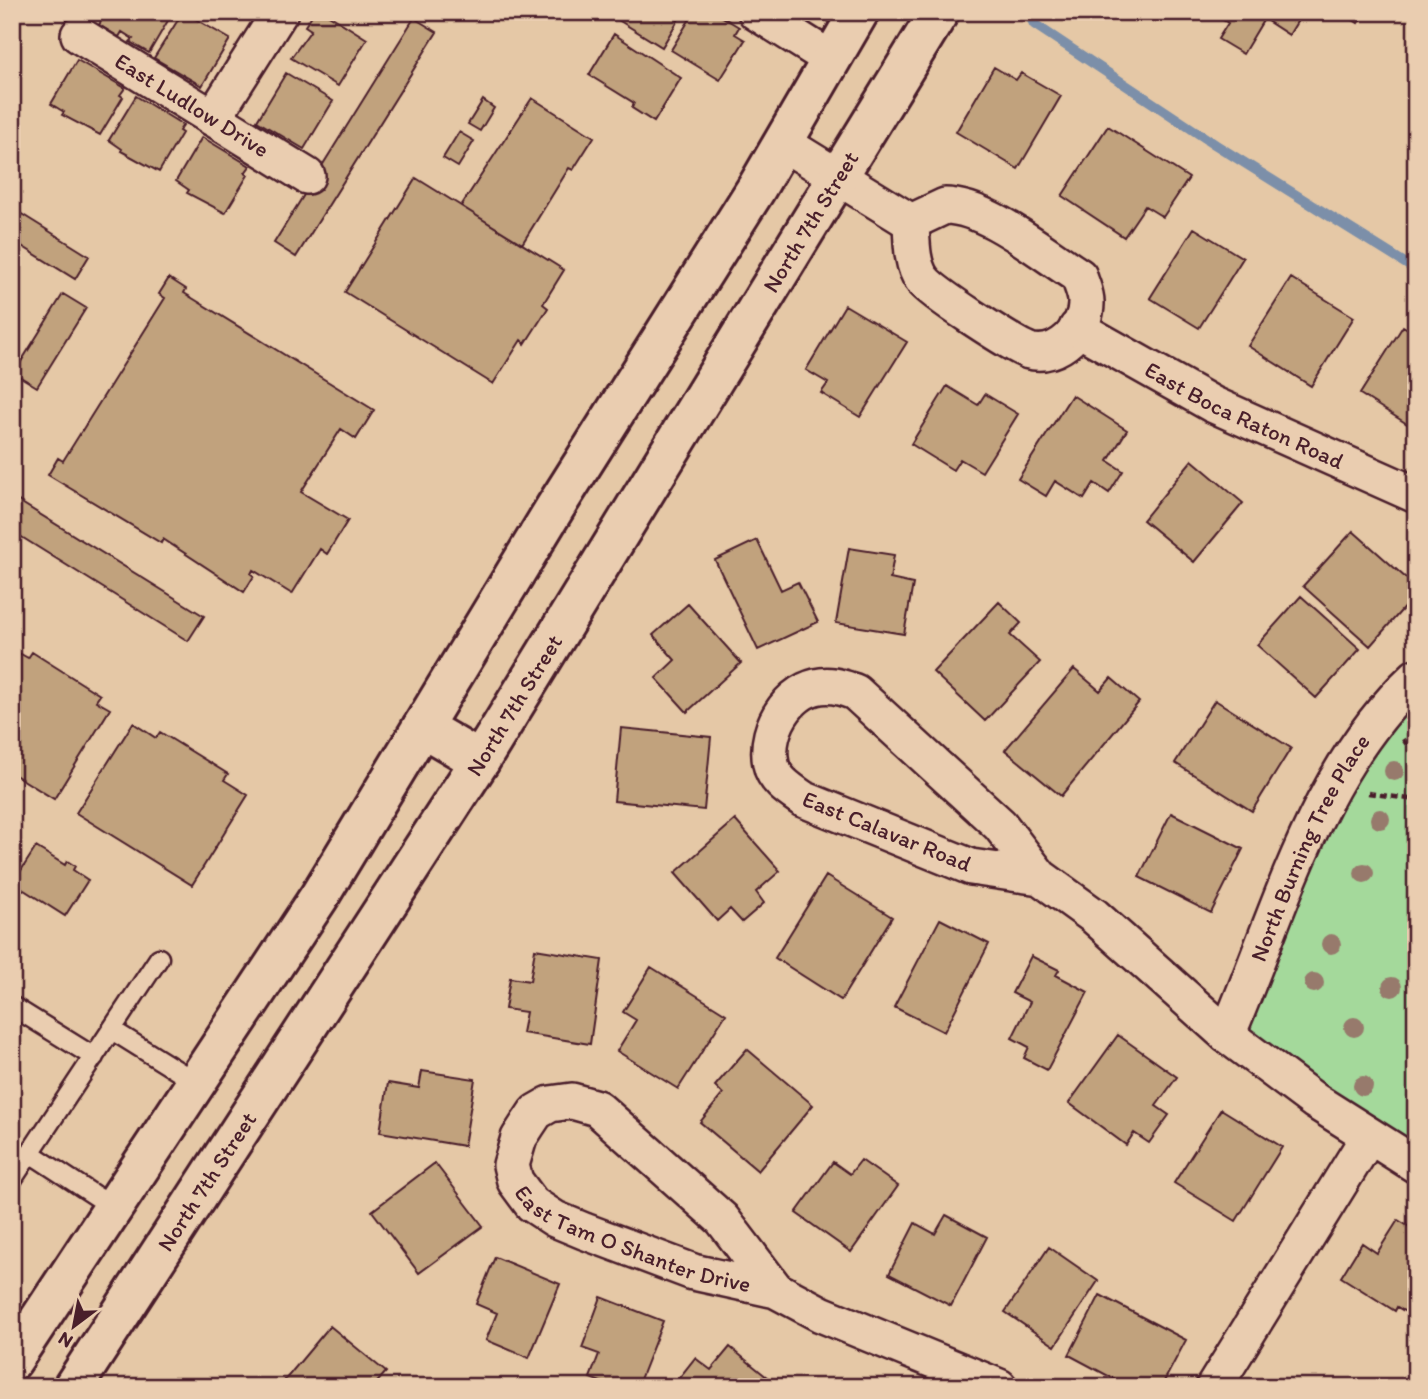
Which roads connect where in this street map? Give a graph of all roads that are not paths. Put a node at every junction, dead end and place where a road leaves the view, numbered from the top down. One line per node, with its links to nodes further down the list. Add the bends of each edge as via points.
1 (280, 12): 7 (street)
2 (756, 12): 6 (street)
3 (859, 12): 6 (main road)
4 (939, 12): 10 (main road, North 7th Street)
5 (79, 35): 7 (street, East Ludlow Drive)
6 (831, 59): 8 (main road)
7 (213, 118): 9 (street, East Ludlow Drive)
8 (783, 143): 10 (street); 15 (main road)
9 (307, 176)
10 (839, 178): 11 (street); 16 (main road, North 7th Street)
11 (911, 222): 12 (street, via 921,278 938,295 1029,351 1049,352 1064,345); 12 (street, via 945,206 963,206 1079,276 1086,300)
12 (1077, 328): 13 (street, East Boca Raton Road, via 1212,404)
13 (1416, 495)
14 (1416, 677): 21 (street, North Burning Tree Place, via 1377,719 1333,785 1301,849)
15 (422, 727): 16 (main road); 23 (main road)
16 (480, 761): 31 (main road, North 7th Street)
17 (1040, 877): 17 (street, East Calavar Road, via 1000,825 855,692 833,685 810,689 778,716 771,739 771,765 783,786 803,799 971,867); 21 (street, East Calavar Road, via 1094,916)
18 (159, 958): 20 (lane)
19 (12, 1006): 22 (lane)
20 (112, 1030): 22 (lane); 23 (lane)
21 (1227, 1035): 24 (street, East Calavar Road)
22 (94, 1057): 25 (lane)
23 (197, 1083): 28 (main road)
24 (1370, 1136): 26 (street, East Calavar Road); 33 (street)
25 (30, 1153): 27 (lane); 28 (lane)
26 (1416, 1165)
27 (12, 1180)
28 (114, 1208): 30 (main road)
29 (776, 1290): 29 (street, East Tam O Shanter Drive, via 722,1219 597,1108 572,1101 550,1104 527,1124 511,1164 515,1181 533,1204 574,1227 693,1272); 32 (street, East Tam O Shanter Drive, via 821,1314)
30 (12, 1361)
31 (74, 1386)
32 (999, 1387)
33 (1214, 1387)

